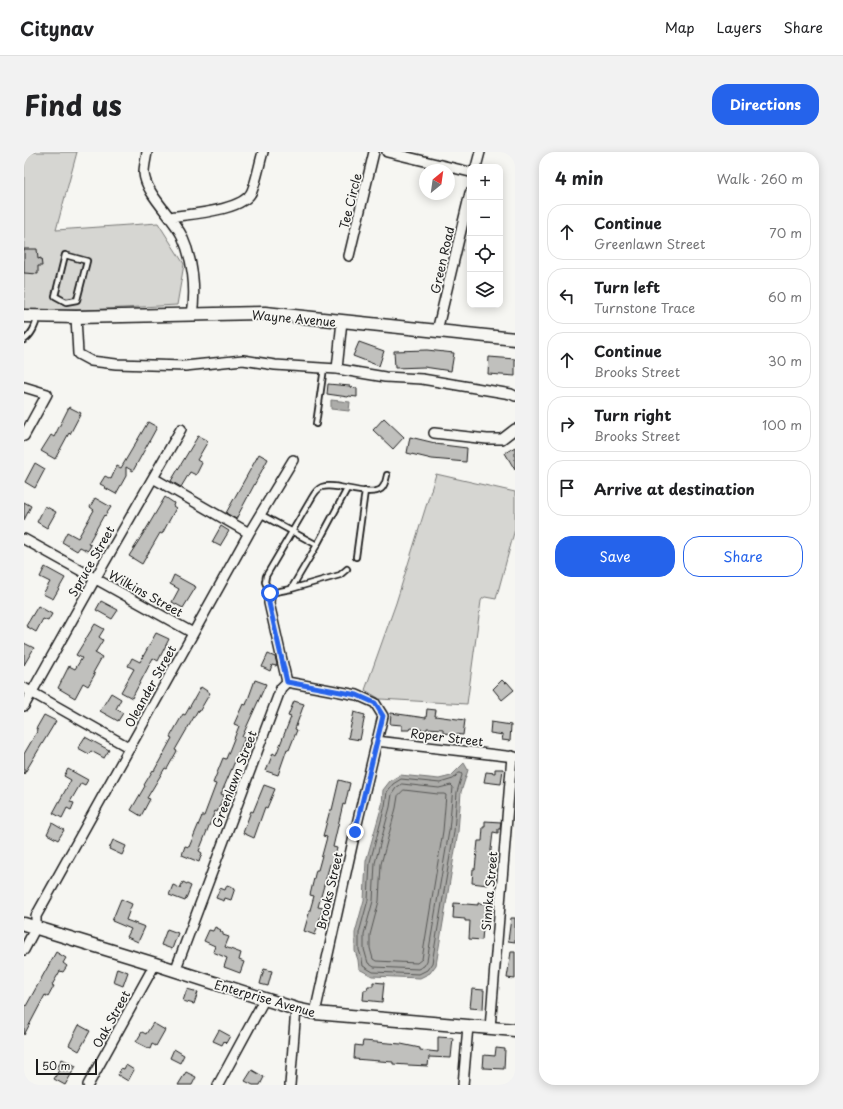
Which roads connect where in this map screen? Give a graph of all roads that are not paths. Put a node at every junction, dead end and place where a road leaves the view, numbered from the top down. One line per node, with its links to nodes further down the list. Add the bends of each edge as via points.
1 (147, 152): 9 (street, via 144,175 147,187)
2 (263, 152): 9 (street, via 252,192 247,200 231,207)
3 (374, 152): 10 (street, Tee Circle)
4 (387, 152): 7 (street)
5 (480, 152): 6 (street)
6 (477, 164)
7 (467, 171)
8 (468, 200): 17 (street, Green Road)
9 (170, 217): 12 (street, via 182,235 191,259)
10 (349, 256)
11 (66, 302): 11 (lane, via 77,300 87,261 65,255 56,296); 15 (lane)
12 (192, 315): 15 (street, Wayne Avenue); 16 (street, Wayne Avenue, via 265,313)
13 (24, 316): 14 (street, Wayne Avenue)
14 (38, 317): 15 (street, Wayne Avenue); 19 (lane, via 30,336)
15 (71, 317): 20 (street, via 78,354 90,361 185,366 243,360)
16 (342, 321): 17 (street, Wayne Avenue); 21 (street)
17 (437, 332): 18 (street, Wayne Avenue)
18 (515, 338)
19 (24, 340)
20 (324, 368): 21 (street); 24 (lane)
21 (337, 369): 23 (street, via 385,377 422,379)
22 (24, 387): 28 (street, via 47,394)
23 (515, 396)
24 (316, 424)
25 (181, 429): 31 (street, Spruce Street)
26 (515, 429): 27 (street, via 502,439)
27 (434, 434)
28 (24, 436)
29 (293, 460): 34 (street, Oleander Street)
30 (387, 475): 33 (lane, via 382,488 375,492)
31 (153, 478): 36 (street); 41 (street, Spruce Street)
32 (347, 489): 33 (lane); 35 (lane, via 320,487); 38 (lane)
33 (365, 491): 39 (lane)
34 (260, 514): 35 (lane); 36 (street, Oleander Street)
35 (292, 532): 38 (lane); 43 (lane, via 266,576 265,582)
36 (249, 533): 44 (street, Oleander Street)
37 (24, 539): 41 (street, Wilkins Street)
38 (317, 545): 42 (lane)
39 (356, 557)
40 (347, 569): 42 (lane, via 340,575)
41 (95, 578): 44 (street, Wilkins Street); 46 (street, Spruce Street)
42 (291, 589): 43 (lane)
43 (270, 593): 45 (street, via 269,603)
44 (193, 633): 49 (street, Oleander Street)
45 (287, 682): 48 (street, Brooks Street, via 357,695 375,703 383,716); 55 (street, Greenlawn Street, via 281,688)
46 (28, 690): 47 (street, Spruce Street); 49 (street)
47 (24, 706)
48 (376, 741): 50 (street, Roper Street); 58 (street, Brooks Street)
49 (130, 748): 52 (street, Oleander Street, via 36,916)
50 (513, 757): 60 (street, Sinnka Street)
51 (24, 924): 52 (street, Enterprise Avenue)
52 (36, 927): 53 (street, Oleander Street); 54 (street, Enterprise Avenue)
53 (24, 950)
54 (155, 964): 55 (street, Enterprise Avenue); 62 (street, Oak Street)
55 (175, 971): 56 (street, Enterprise Avenue)
56 (264, 1000): 57 (street, Enterprise Avenue); 63 (street)
57 (296, 1009): 58 (street, Enterprise Avenue); 64 (street)
58 (315, 1013): 59 (street, Enterprise Avenue)
59 (468, 1026): 60 (street, Enterprise Avenue); 65 (street)
60 (490, 1028): 61 (street, Enterprise Avenue)
61 (515, 1030)
62 (88, 1085)
63 (218, 1085)
64 (290, 1085)
65 (463, 1085)

